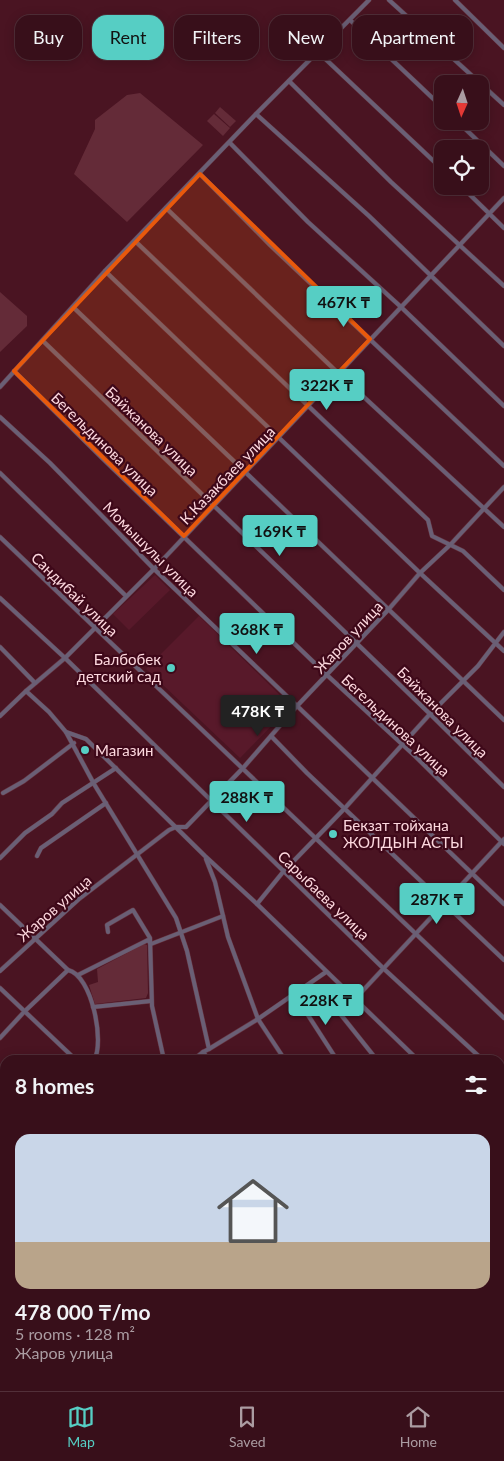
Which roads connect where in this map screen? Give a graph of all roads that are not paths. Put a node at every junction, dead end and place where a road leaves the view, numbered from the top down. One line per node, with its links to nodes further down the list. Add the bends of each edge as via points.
1 (369, 0): 4 (street)
2 (389, 0): 11 (street)
3 (454, 0): 6 (street)
4 (350, 20): 5 (street); 10 (street)
5 (342, 28)
6 (504, 48)
7 (310, 60): 9 (street)
8 (326, 60): 15 (street)
9 (289, 81): 12 (street); 24 (street)
10 (434, 100)
11 (504, 105)
12 (256, 114): 14 (street); 26 (street)
13 (466, 130): 16 (street)
14 (230, 143): 17 (street); 29 (street, via 308,222)
15 (434, 161)
16 (504, 166)
17 (200, 174): 20 (street); 30 (street)
18 (471, 195): 21 (street)
19 (504, 198): 21 (street, К.Казакбаев улица)
20 (166, 208): 23 (street); 34 (street)
21 (490, 213): 22 (street); 24 (street, К.Казакбаев улица)
22 (504, 228)
23 (135, 241): 25 (street); 36 (street)
24 (460, 245): 26 (street, К.Казакбаев улица); 27 (street)
25 (106, 271): 28 (street); 39 (street)
26 (432, 277): 29 (street, К.Казакбаев улица); 32 (street)
27 (504, 286)
28 (73, 307): 31 (street); 41 (street)
29 (401, 307): 30 (street, К.Казакбаев улица); 37 (street)
30 (370, 339): 34 (street, К.Казакбаев улица); 40 (street)
31 (43, 341): 33 (street); 44 (street, Байжанова улица)
32 (504, 346)
33 (14, 371): 35 (street); 47 (street, Бегельдинова улица)
34 (338, 373): 36 (street, К.Казакбаев улица); 45 (street)
35 (0, 386)
36 (308, 405): 39 (street, К.Казакбаев улица); 49 (street, via 428,520 432,536)
37 (504, 406)
38 (0, 417): 50 (street, Момышулы улица)
39 (280, 437): 41 (street, К.Казакбаев улица); 51 (street)
40 (504, 466)
41 (246, 471): 44 (street, К.Казакбаев улица); 55 (street)
42 (0, 474): 53 (street)
43 (504, 487): 45 (street, Жаров улица)
44 (213, 505): 47 (street, К.Казакбаев улица); 59 (street, Байжанова улица)
45 (484, 507): 46 (street); 49 (street, Жаров улица)
46 (504, 526)
47 (184, 536): 50 (street, К.Казакбаев улица); 63 (street, Бегельдинова улица)
48 (0, 537): 56 (street, Сандибай улица)
49 (451, 544): 51 (street, Жаров улица); 52 (street, via 463,551)
50 (154, 569): 53 (street, К.Казакбаев улица); 67 (street, Момышулы улица)
51 (420, 573): 55 (street, Жаров улица); 58 (street)
52 (504, 590)
53 (126, 596): 56 (street, К.Казакбаев улица)
54 (0, 598): 62 (street, Сарыбаева улица)
55 (388, 610): 59 (street, Жаров улица); 64 (street)
56 (94, 628): 62 (street, К.Казакбаев улица); 76 (street, Сандибай улица)
57 (504, 632): 58 (street)
58 (496, 643): 61 (street); 64 (street)
59 (357, 644): 63 (street, Жаров улица); 68 (street, Байжанова улица)
60 (0, 647): 65 (street)
61 (504, 651)
62 (64, 658): 65 (street, К.Казакбаев улица); 81 (street, Сарыбаева улица)
63 (328, 676): 67 (street, Жаров улица); 74 (street, Бегельдинова улица)
64 (462, 680): 68 (street); 70 (street)
65 (34, 683): 66 (street, К.Казакбаев улица)
66 (26, 691): 69 (street, К.Казакбаев улица); 71 (street)
67 (297, 706): 72 (street, Жаров улица); 77 (street, Момышулы улица)
68 (430, 714): 74 (street); 79 (street, Байжанова улица)
69 (0, 716)
70 (504, 720)
71 (66, 732): 73 (street); 75 (street, via 86,739)
72 (271, 736): 76 (street, Жаров улица); 83 (street)
73 (74, 744): 78 (street); 80 (street)
74 (402, 746): 77 (street); 86 (street, Бегельдинова улица)
75 (116, 768): 78 (street); 84 (street)
76 (243, 768): 81 (street, Жаров улица); 85 (street, Сандибай улица)
77 (372, 778): 83 (street); 93 (street, Момышулы улица)
78 (94, 784): 82 (street); 89 (street, via 62,803)
79 (504, 787)
80 (3, 793)
81 (210, 801): 84 (street, Жаров улица, via 186,827); 92 (street, Сарыбаева улица)
82 (106, 803): 88 (street); 90 (street, via 41,848)
83 (345, 808): 85 (street); 94 (street)
84 (176, 827): 88 (street, Жаров улица); 91 (street)
85 (315, 839): 92 (street); 101 (street, Сандибай улица)
86 (503, 842): 93 (street)
87 (0, 849): 89 (street)
88 (136, 854): 100 (street); 102 (street, Жаров улица)
89 (2, 856)
90 (37, 856)
91 (205, 856): 95 (street); 98 (street)
92 (284, 872): 95 (street); 105 (street, Сарыбаева улица)
93 (472, 874): 94 (street); 96 (street, Момышулы улица)
94 (444, 903): 101 (street); 104 (street)
95 (257, 904): 108 (street)
96 (504, 904)
97 (0, 905): 102 (street)
98 (223, 916): 100 (street); 116 (street)
99 (108, 932): 103 (street, via 108,925 133,910)
100 (182, 932): 103 (street); 118 (street)
101 (416, 934): 105 (street); 115 (street, Сандибай улица)
102 (35, 938): 106 (street); 107 (street, Жаров улица)
103 (151, 944): 109 (street, via 148,940); 112 (street)
104 (504, 960)
105 (383, 968): 111 (street); 129 (street, Сарыбаева улица)
106 (68, 970): 109 (street); 114 (street)
107 (0, 971)
108 (326, 972): 111 (street); 116 (street)
109 (78, 975): 113 (street, via 90,992)
110 (0, 988): 114 (street)
111 (356, 998): 128 (street)
112 (152, 1001): 113 (street); 122 (street)
113 (94, 1007): 121 (street)
114 (24, 1012): 117 (street); 120 (street)
115 (504, 1018)
116 (258, 1019): 118 (street); 125 (street)
117 (0, 1038)
118 (209, 1049): 119 (street)
119 (203, 1052): 123 (street); 124 (street)
120 (71, 1055)
121 (96, 1055)
122 (163, 1055)
123 (199, 1055)
124 (205, 1055)
125 (282, 1055)
126 (334, 1055): 127 (street, via 306,1012 318,1004 322,995)
127 (373, 1055)
128 (413, 1055)
129 (478, 1055)

